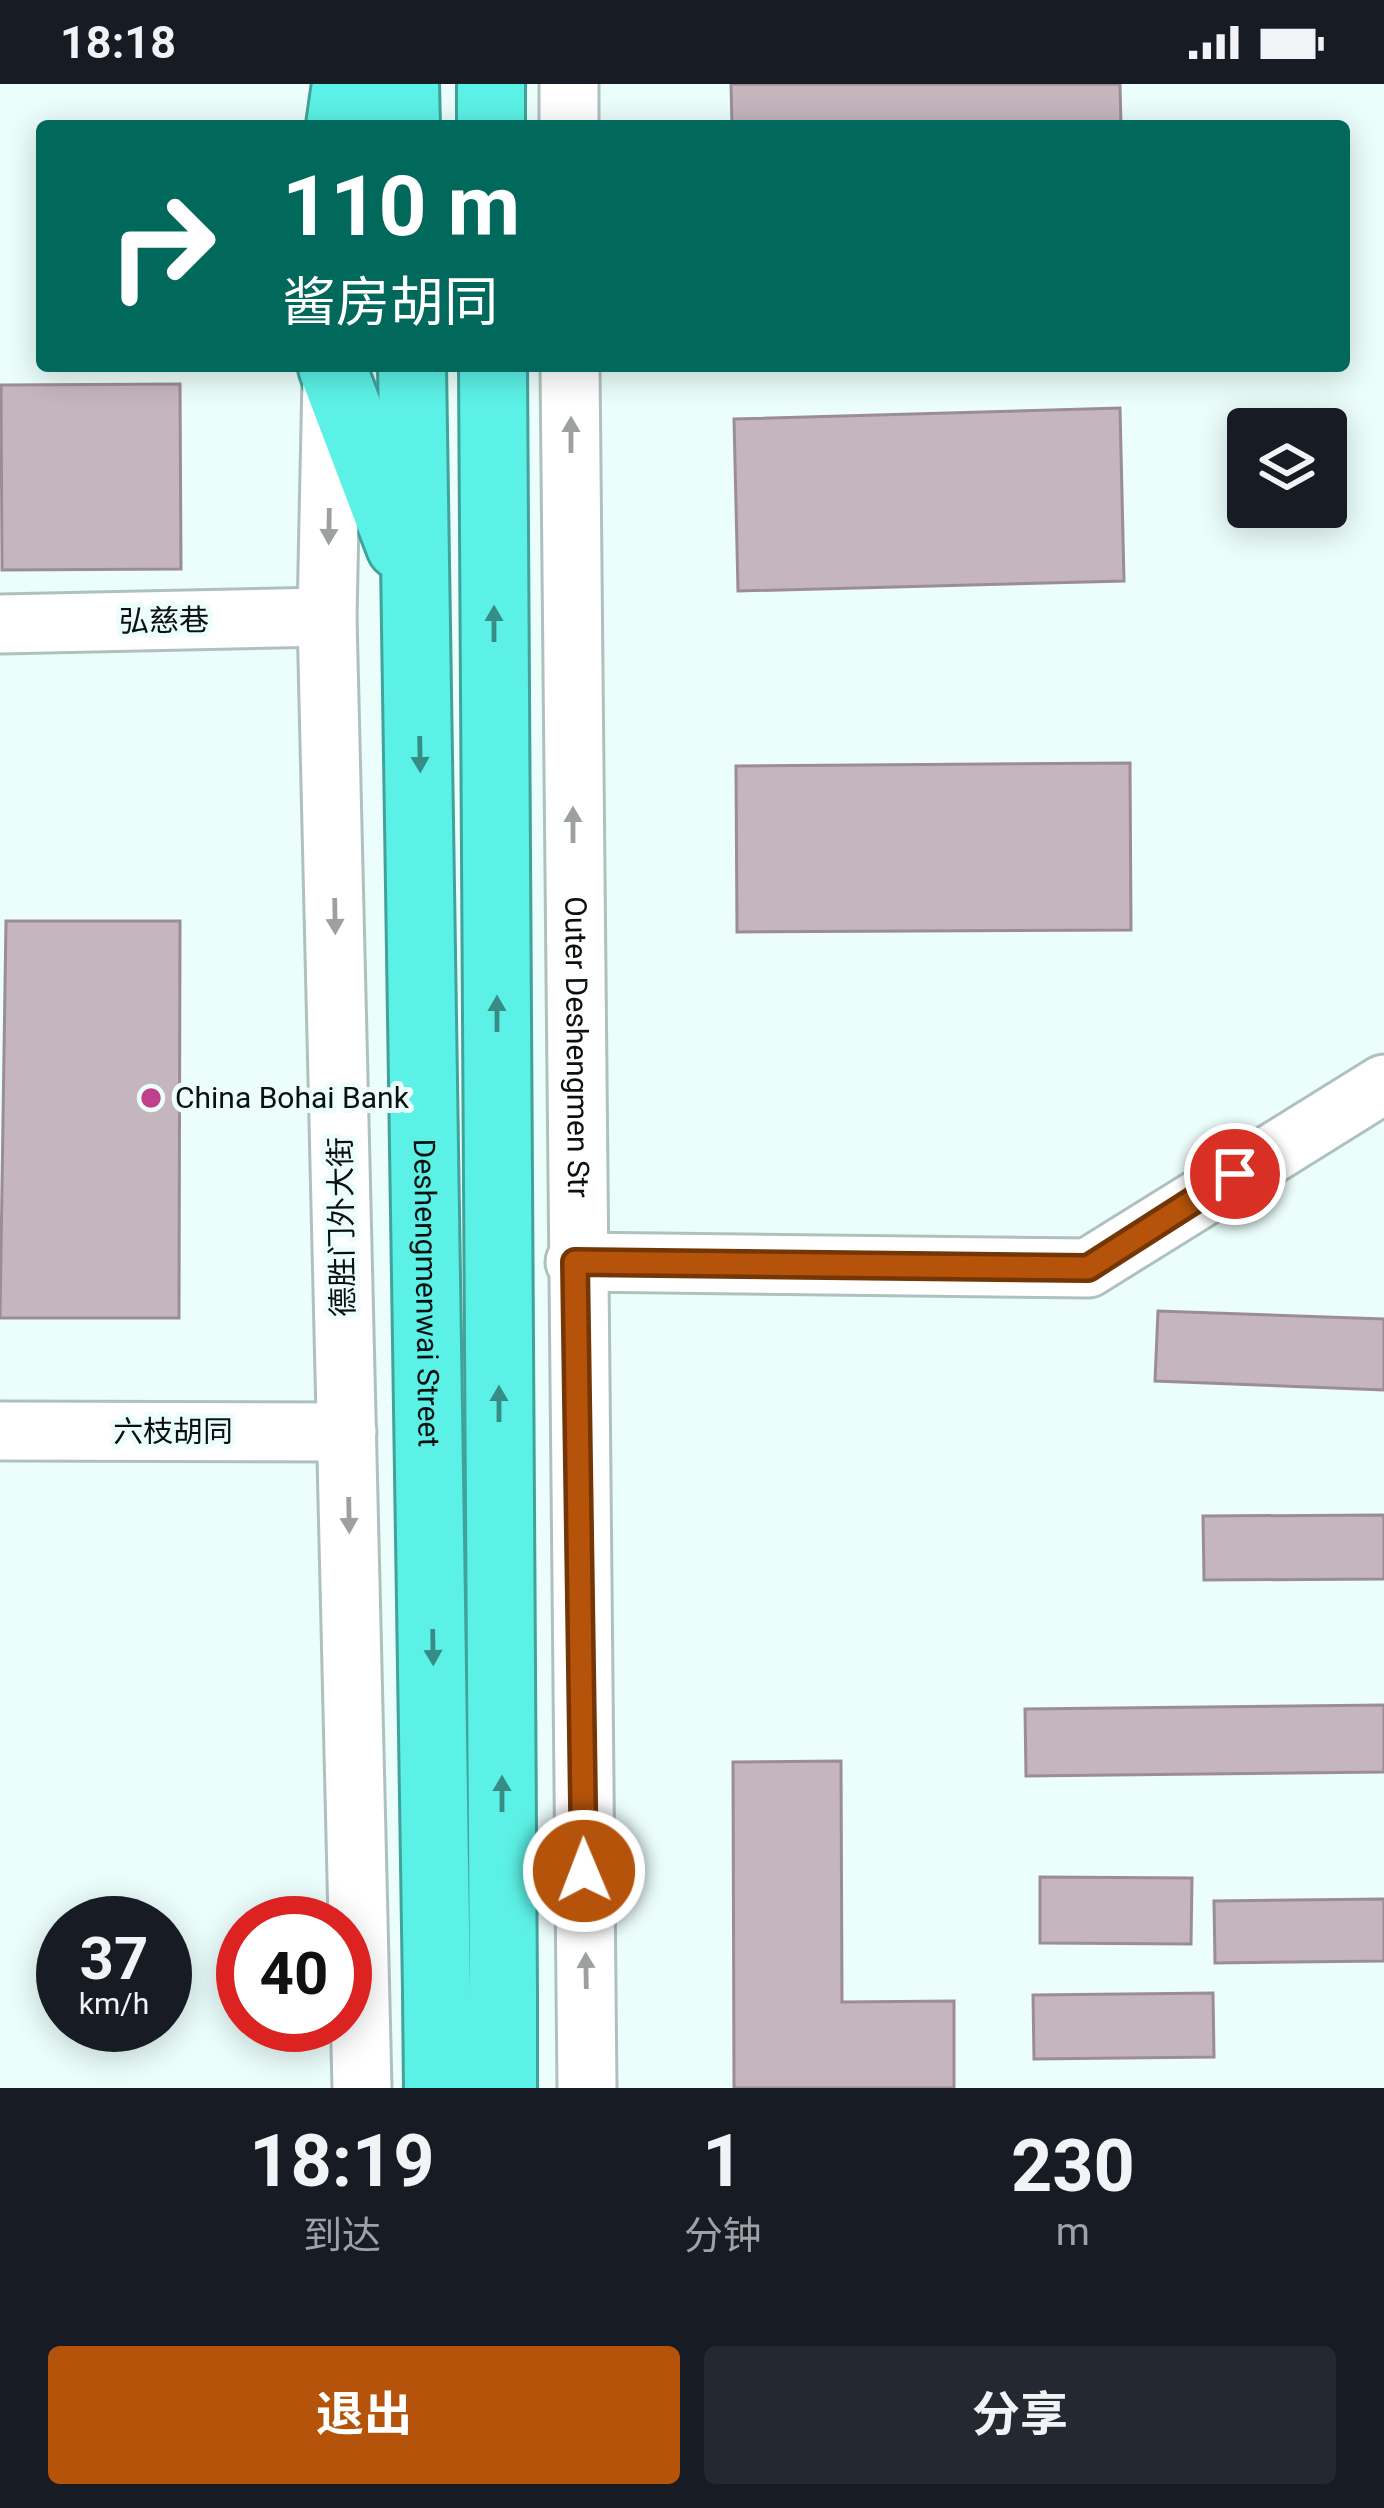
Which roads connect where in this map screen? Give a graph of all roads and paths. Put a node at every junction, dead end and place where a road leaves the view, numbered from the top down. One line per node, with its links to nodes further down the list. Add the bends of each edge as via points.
1 (329, 84): 6 (street)
2 (346, 84): 7 (highway)
3 (405, 84): 8 (highway)
4 (491, 84): 9 (highway)
5 (568, 84): 10 (street)
6 (330, 120)
7 (341, 120)
8 (406, 120)
9 (491, 120)
10 (569, 120)
11 (332, 372): 17 (street, 德胜门外大街, one-way to 17)
12 (334, 372): 16 (highway)
13 (412, 372): 16 (highway)
14 (493, 372): 26 (highway, one-way to 14, bridge)
15 (570, 372): 20 (street, Outer Deshengmen Str, one-way to 15)
16 (418, 595): 25 (highway, Deshengmenwai Street, one-way to 25, bridge)
17 (327, 617): 18 (street, 弘慈巷); 22 (street, 德胜门外大街, one-way to 22)
18 (0, 624)
19 (1384, 1084): 20 (street, via 1088,1268)
20 (575, 1262): 24 (street, Outer Deshengmen Str, one-way to 20)
21 (0, 1431): 22 (street, 六枝胡同)
22 (347, 1432): 23 (street, 德胜门外大街, one-way to 23)
23 (362, 2073): 24 (street)
24 (587, 2073)
25 (438, 2088)
26 (503, 2088)

